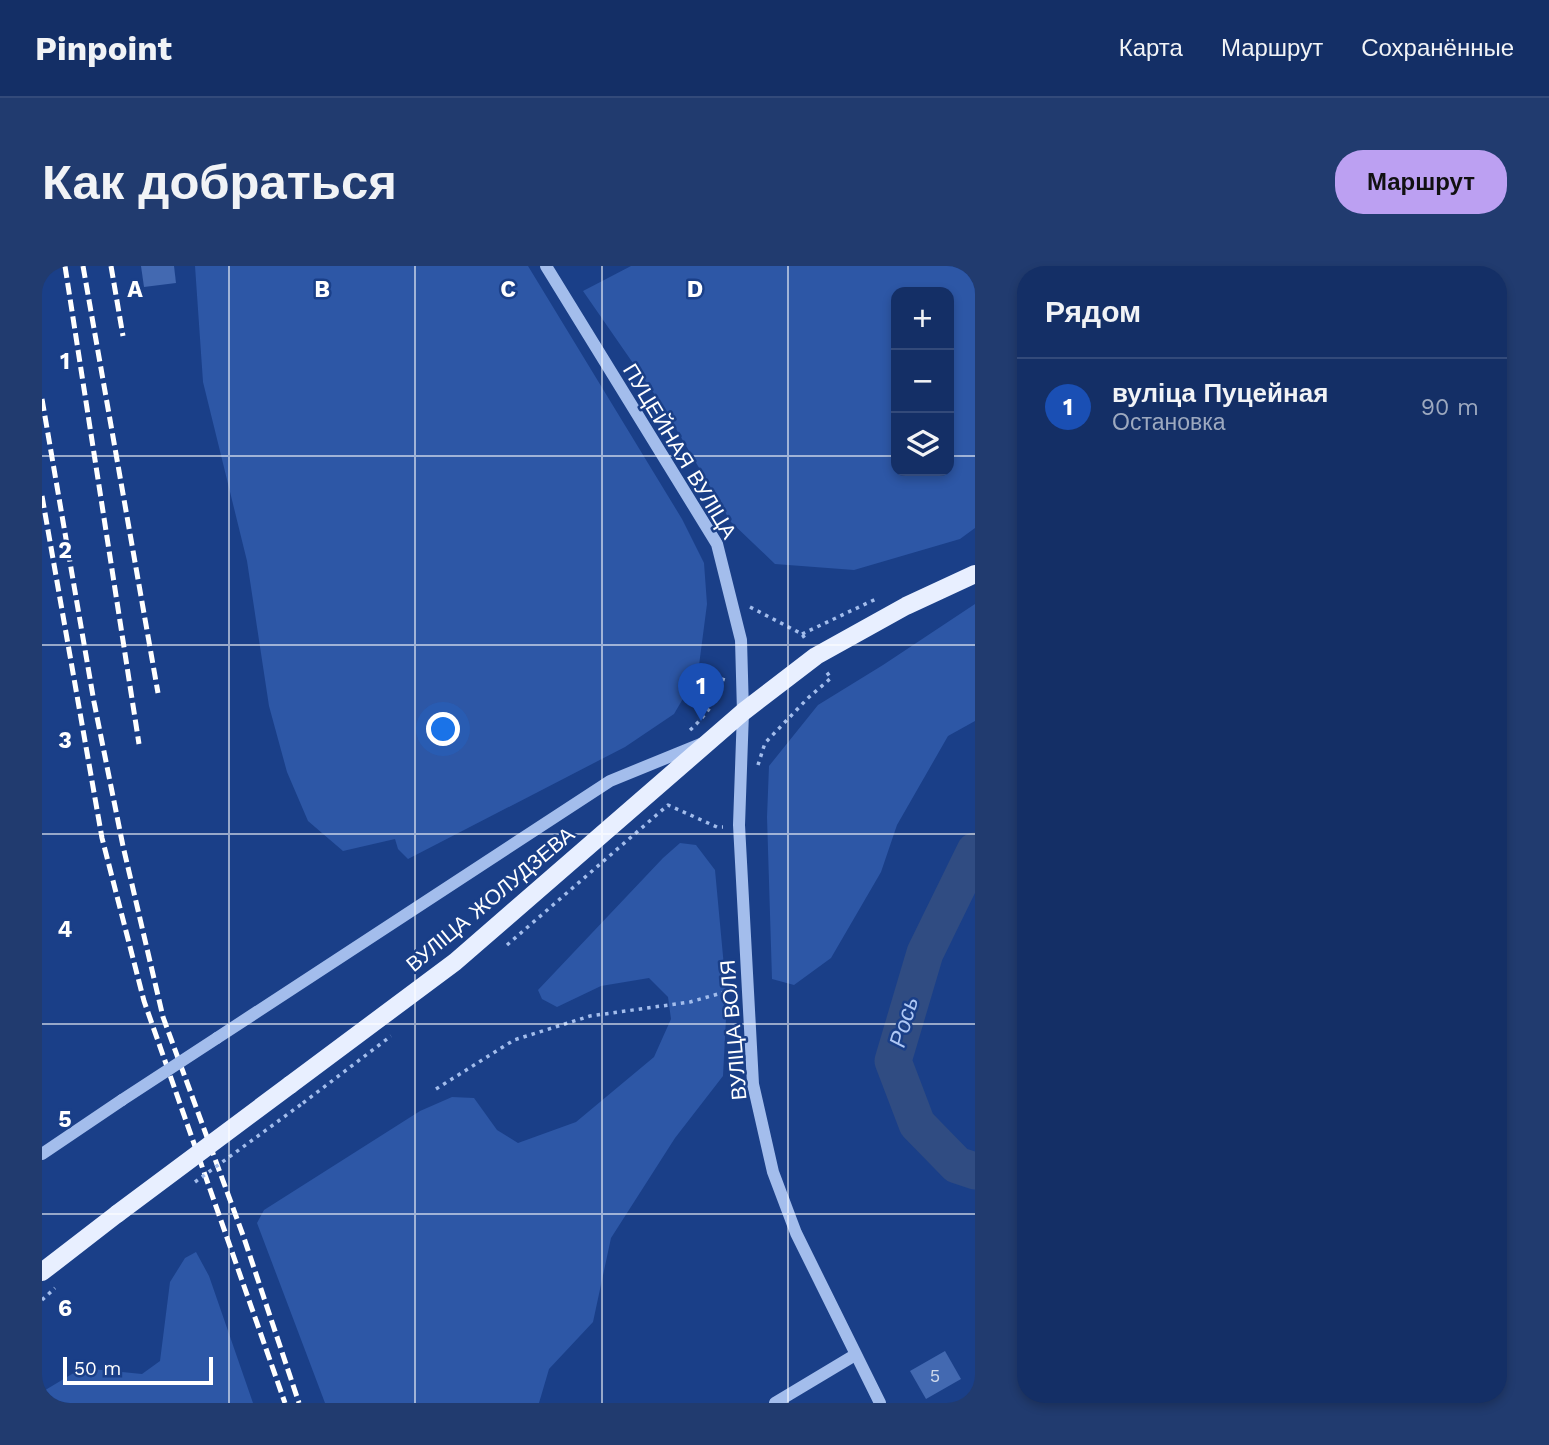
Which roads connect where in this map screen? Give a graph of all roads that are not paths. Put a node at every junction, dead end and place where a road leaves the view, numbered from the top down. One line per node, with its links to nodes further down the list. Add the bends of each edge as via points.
1 (546, 266): 3 (street, ПУЦЕЙНАЯ ВУЛІЦА, via 717,544 741,640)
2 (975, 574): 3 (main road, ВУЛІЦА ЖОЛУДЗЕВА, via 905,606 816,656)
3 (743, 712): 4 (main road, ВУЛІЦА ЖОЛУДЗЕВА); 7 (street, ВУЛІЦА ВОЛЯ, via 739,825 753,1084 773,1172 796,1233)
4 (712, 739): 5 (street, bridge, via 610,781); 6 (main road, ВУЛІЦА ЖОЛУДЗЕВА, bridge, via 455,962)
5 (42, 1154)
6 (42, 1272)
7 (855, 1355): 8 (street); 9 (street, ВУЛІЦА ВОЛЯ)
8 (775, 1403)
9 (880, 1403)

